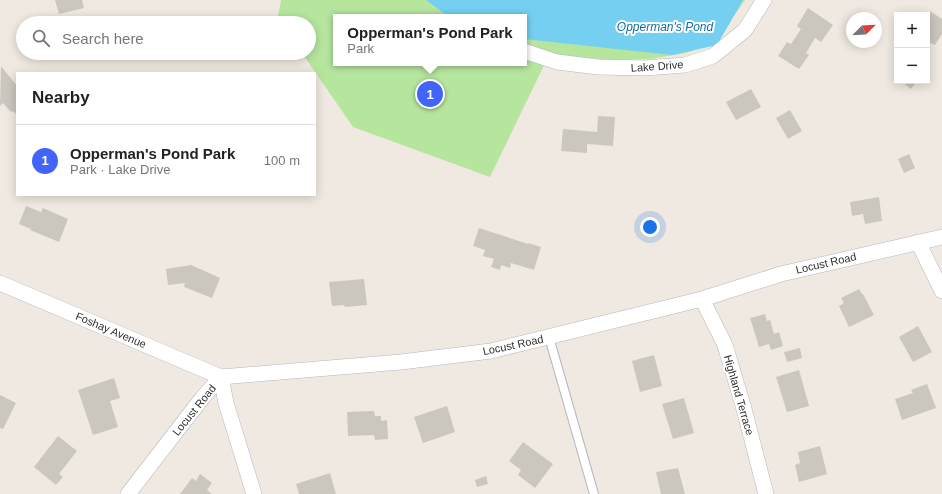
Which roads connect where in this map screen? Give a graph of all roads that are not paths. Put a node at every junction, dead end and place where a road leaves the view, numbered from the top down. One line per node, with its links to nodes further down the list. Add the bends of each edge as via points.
1 (764, 0): 2 (street, Lake Drive, via 746,30 713,56 685,65 645,68 598,67 557,62)
2 (527, 52)
3 (942, 237): 4 (street, Locust Road)
4 (918, 242): 6 (street); 7 (street, Locust Road, via 781,274)
5 (0, 283): 9 (street, Foshay Avenue)
6 (942, 291)
7 (702, 300): 8 (street, Locust Road); 13 (street, Highland Terrace, via 725,345)
8 (549, 337): 9 (street, Locust Road, via 468,354); 12 (lane)
9 (221, 377): 10 (street, Locust Road); 11 (street, via 226,403)
10 (128, 494)
11 (254, 494)
12 (594, 494)
13 (766, 494)

